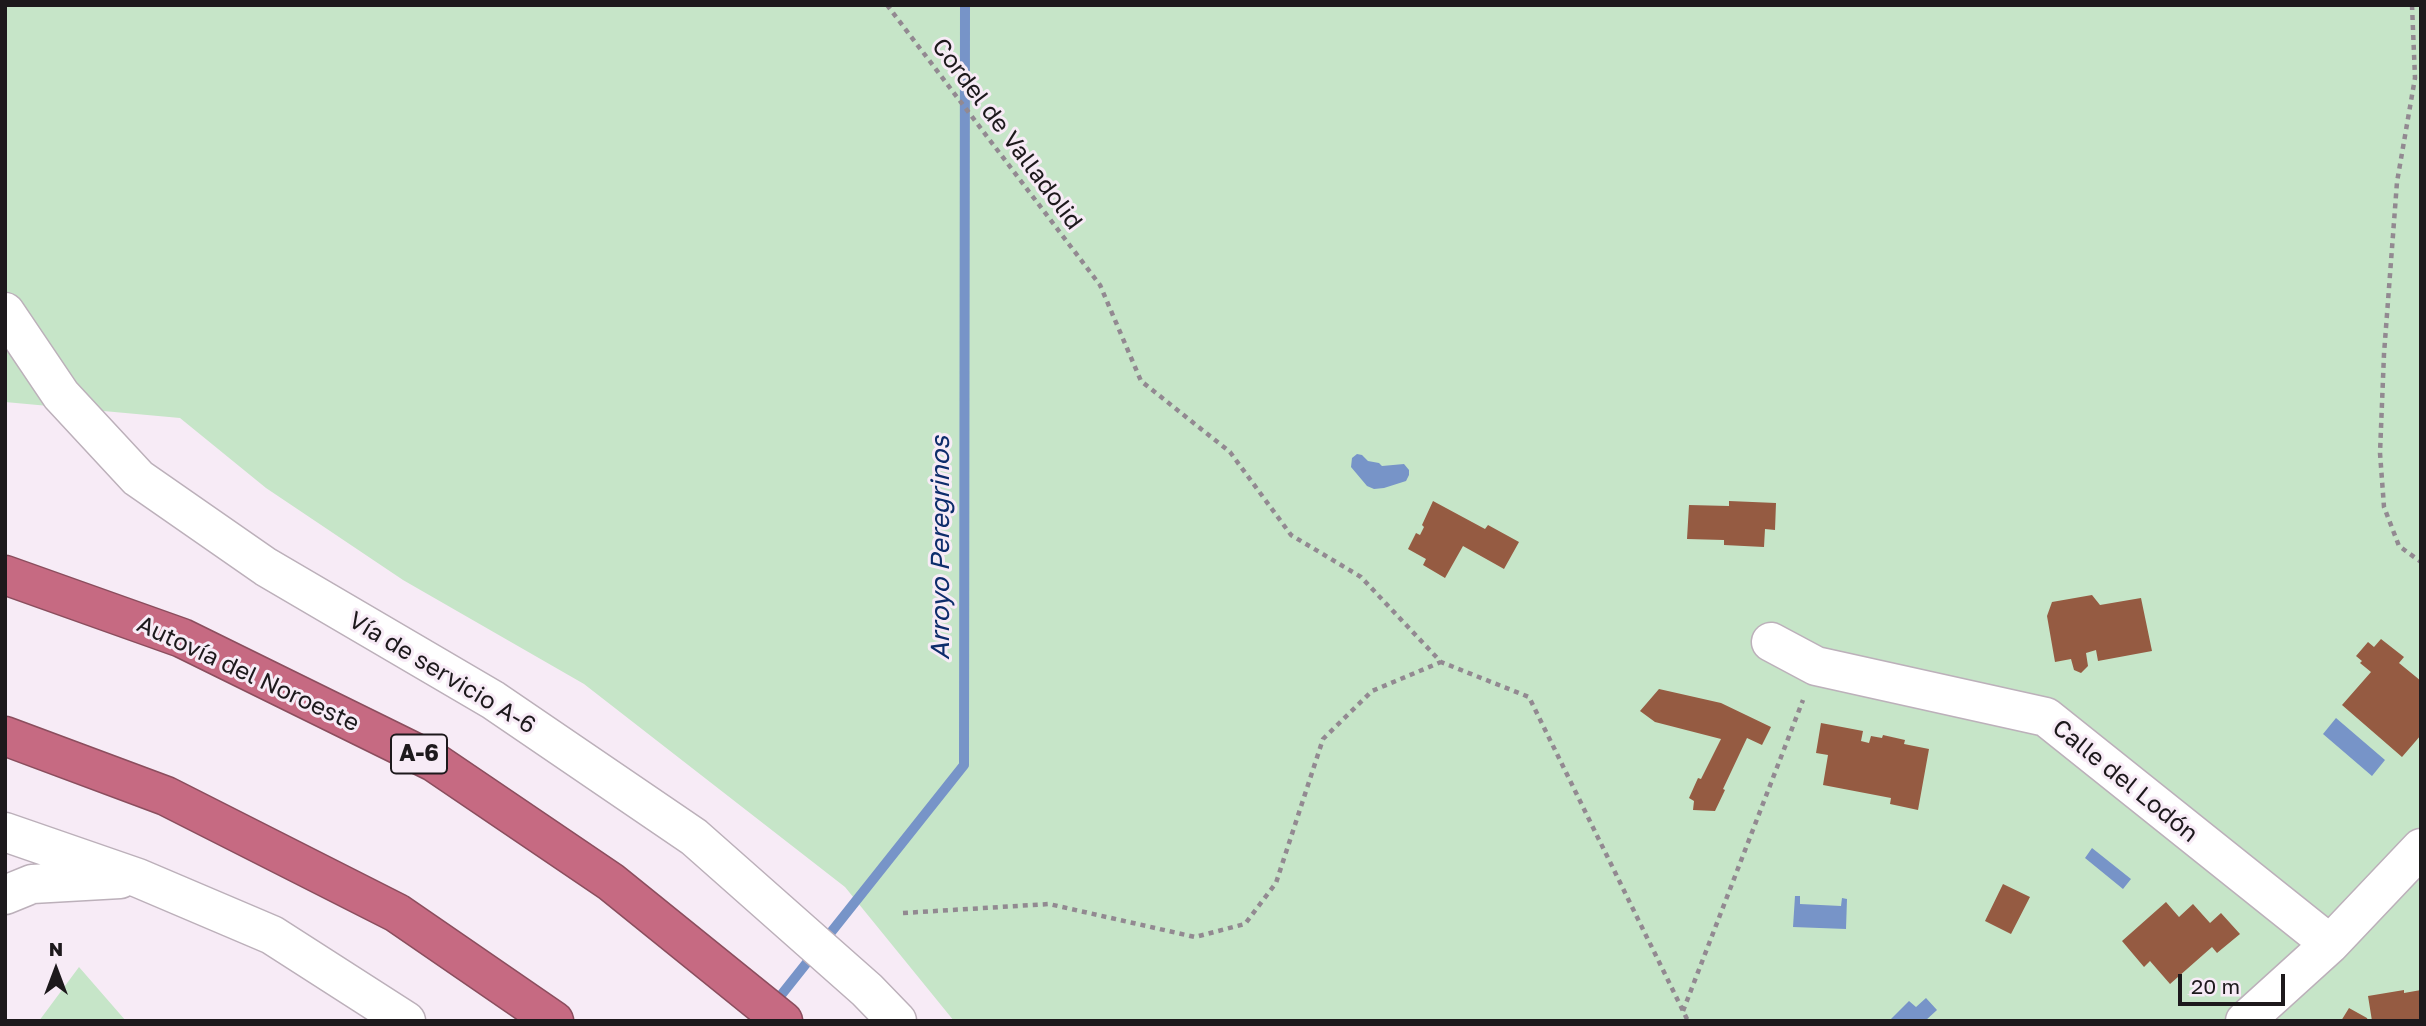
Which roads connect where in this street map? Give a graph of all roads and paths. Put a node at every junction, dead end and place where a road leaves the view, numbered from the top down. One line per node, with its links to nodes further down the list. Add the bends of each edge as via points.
1 (887, 5): 7 (path, Cordel de Valladolid, via 1100,285 1141,381 1230,452 1291,535 1361,577)
2 (2412, 5): 4 (path, via 2415,78 2397,182 2380,453 2384,508 2399,546)
3 (5, 312): 20 (street, Vía de servicio A-6, via 61,395 138,478 266,567 492,700 694,837)
4 (2421, 562)
5 (5, 575): 19 (highway, Autovía del Noroeste / A-6, via 182,638 434,762 611,882)
6 (1771, 642): 8 (street, Calle del Lodón)
7 (1441, 662): 14 (path, via 1372,691 1323,738 1276,883 1245,923 1195,937 1049,904); 16 (path, via 1529,697)
8 (1816, 666): 15 (street, Calle del Lodón, via 2046,717); 16 (path)
9 (5, 736): 18 (highway, via 166,796 397,913)
10 (5, 832): 12 (street)
11 (2421, 848): 15 (street)
12 (138, 878): 13 (street, via 33,884); 17 (street, via 272,935)
13 (5, 895)
14 (903, 913)
15 (2330, 944): 22 (street)
16 (1683, 1011): 21 (path)
17 (406, 1021)
18 (554, 1021)
19 (783, 1021)
20 (897, 1021)
21 (1688, 1021)
22 (2245, 1021)

